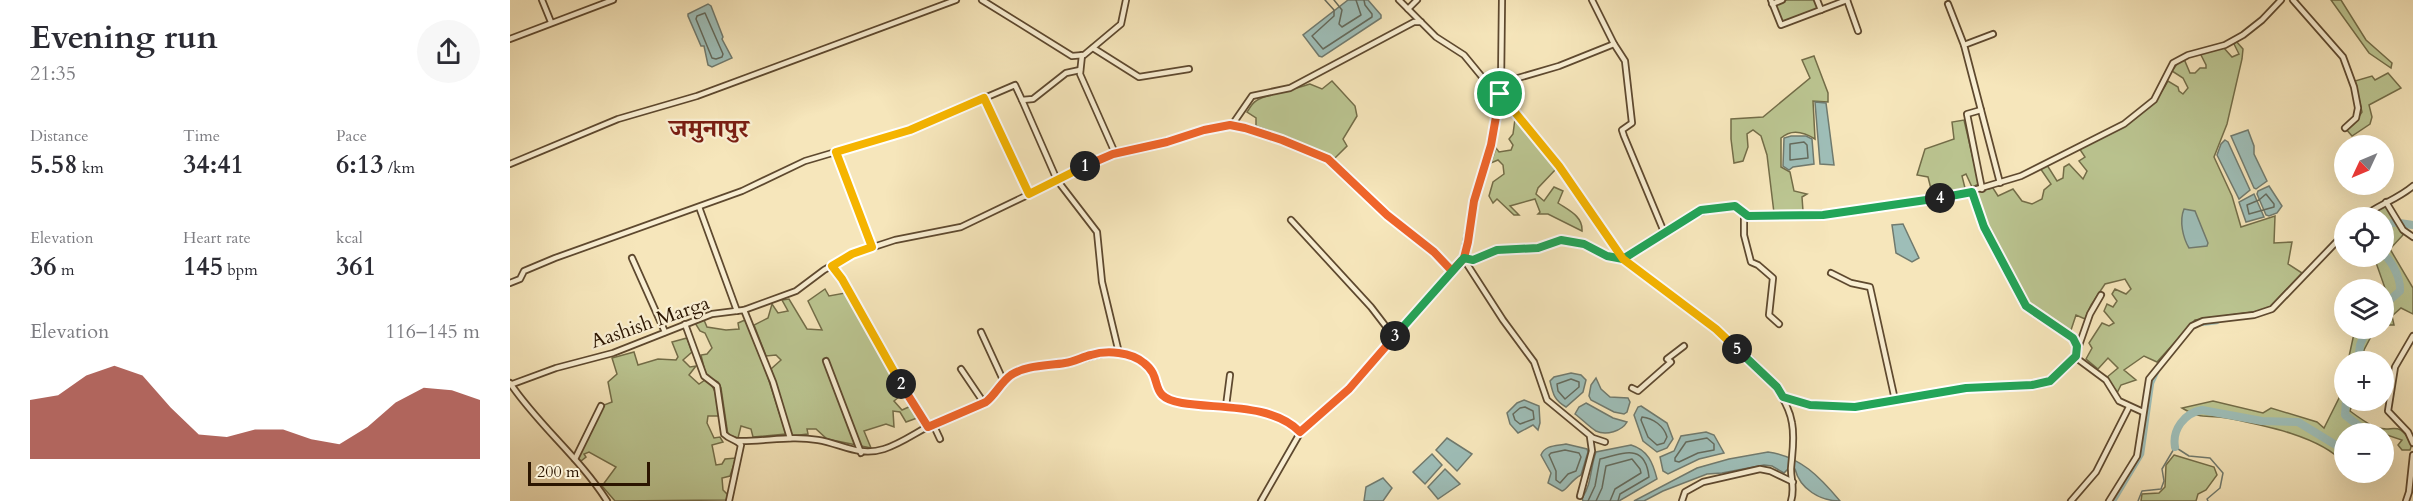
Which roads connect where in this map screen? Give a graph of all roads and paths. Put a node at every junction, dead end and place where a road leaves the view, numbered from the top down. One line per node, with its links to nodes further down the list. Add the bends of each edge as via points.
1 (542, 0): 19 (street)
2 (612, 0): 19 (street)
3 (956, 0): 39 (street, via 697,96 618,119)
4 (982, 0): 27 (street, via 1072,56)
5 (1126, 0): 26 (street, via 1121,24)
6 (1399, 0): 17 (street)
7 (1417, 0): 17 (street)
8 (1502, 0): 30 (street)
9 (1592, 0): 24 (street)
10 (1782, 0): 15 (street)
11 (1817, 0): 18 (street)
12 (1847, 0): 18 (street); 21 (street)
13 (2281, 0): 41 (street, via 2262,20 2225,45 2173,63 2154,100 2124,124)
14 (2293, 0): 36 (street, via 2343,57 2358,108 2356,118)
15 (1772, 2): 18 (street, via 1781,26)
16 (1948, 4): 25 (street)
17 (1408, 9): 20 (street)
18 (1821, 10)
19 (550, 22): 23 (street)
20 (1420, 22): 31 (street, via 1464,55); 35 (street, via 1290,88 1252,96)
21 (1858, 31)
22 (1993, 34): 25 (street)
23 (510, 39)
24 (1614, 44): 30 (street); 51 (street, via 1625,61 1632,123 1622,130)
25 (1964, 45): 34 (street)
26 (1093, 48): 27 (street); 28 (street, via 1139,77)
27 (1082, 55): 29 (street)
28 (1189, 69)
29 (1080, 70): 33 (street, via 1066,73 1033,99); 38 (street)
30 (1501, 83): 31 (street)
31 (1500, 94): 56 (street); 57 (street, via 1559,166)
32 (984, 98): 33 (street, via 1015,86); 37 (street, via 910,130); 45 (street)
33 (1022, 100): 40 (street)
34 (1981, 110): 41 (street); 43 (street, via 1967,114)
35 (1232, 125): 38 (street, Aashish Marga); 59 (street, via 1328,159)
36 (2345, 128)
37 (836, 152): 47 (street, via 805,161); 54 (street)
38 (1115, 153): 40 (street, Aashish Marga)
39 (510, 164)
40 (1057, 180): 45 (street, Aashish Marga); 73 (street, via 1097,232 1102,282)
41 (2000, 183): 43 (street)
42 (2413, 186): 46 (street)
43 (1982, 189): 44 (street)
44 (1972, 192): 49 (street, via 1847,213); 72 (street, via 1984,227 2026,306 2073,338)
45 (1029, 194): 54 (street, Aashish Marga, via 961,227)
46 (2386, 202): 48 (street); 52 (street)
47 (699, 207): 61 (street, via 555,258 524,271 520,279); 63 (street)
48 (2378, 207)
49 (1748, 216): 51 (street, via 1735,206 1720,206 1701,210); 66 (street, via 1744,218 1744,235 1751,262 1773,278 1769,315)
50 (1291, 220): 70 (street)
51 (1664, 232): 57 (street)
52 (2413, 237)
53 (2334, 244): 87 (street, via 2266,313 2203,321 2192,326 2150,379)
54 (872, 247): 58 (street, Aashish Marga)
55 (632, 258): 67 (street)
56 (1464, 258): 57 (street, via 1473,260 1497,250 1538,248 1561,240); 59 (street); 90 (street, via 1534,362 1547,400)
57 (1623, 259): 81 (street, via 1716,329)
58 (832, 266): 64 (street, Aashish Marga, via 796,291); 88 (street, via 896,376)
59 (1452, 271): 70 (street)
60 (1831, 273): 82 (street, via 1870,287)
61 (510, 283)
62 (2101, 295): 72 (street)
63 (737, 310): 64 (street, Aashish Marga); 65 (street, Aashish Marga)
64 (744, 310): 91 (street)
65 (685, 324): 67 (street, Aashish Marga); 93 (street, via 704,376 717,386 724,434)
66 (1779, 324)
67 (665, 332): 79 (street, Aashish Marga, via 612,353)
68 (981, 332): 78 (street)
69 (2413, 336): 95 (street, via 2395,367 2388,411)
70 (1394, 337): 89 (street, via 1349,389)
71 (1684, 346): 80 (street, via 1667,359 1671,362 1644,387 1638,391)
72 (2077, 346): 74 (street)
73 (1119, 353): 78 (street, via 1093,354 1026,369); 85 (street, via 1142,361 1151,369 1159,393 1168,399)
74 (2075, 357): 82 (street, via 2050,381 1966,388); 86 (street, via 2106,380 2119,401)
75 (826, 361): 96 (street)
76 (961, 369): 83 (street)
77 (1230, 375): 85 (street)
78 (1004, 382): 83 (street)
79 (510, 384): 98 (street)
80 (1632, 388)
81 (1783, 397): 82 (street, via 1810,405 1855,407); 99 (street, via 1792,422)
82 (1895, 400)
83 (984, 403): 88 (street)
84 (601, 406): 98 (street)
85 (1226, 406): 89 (street, via 1276,418)
86 (2129, 407): 87 (street); 106 (street, via 2096,472)
87 (2143, 412): 107 (street, via 2137,456)
88 (930, 425): 92 (street); 96 (street, via 884,449)
89 (1300, 432): 103 (street)
90 (1589, 435): 94 (street); 100 (street, via 1592,451)
91 (790, 438): 93 (street); 96 (street, via 819,440)
92 (940, 440)
93 (737, 441): 102 (street, via 741,446)
94 (1605, 442)
95 (2413, 443)
96 (861, 453)
97 (2413, 455): 108 (street)
98 (575, 459): 101 (street)
99 (1793, 482): 104 (street, via 1760,470 1694,485); 105 (street)
100 (1580, 496)
101 (607, 501)
102 (729, 501)
103 (1261, 501)
104 (1682, 501)
105 (1791, 501)
106 (2071, 501)
107 (2109, 501)
108 (2406, 501)

